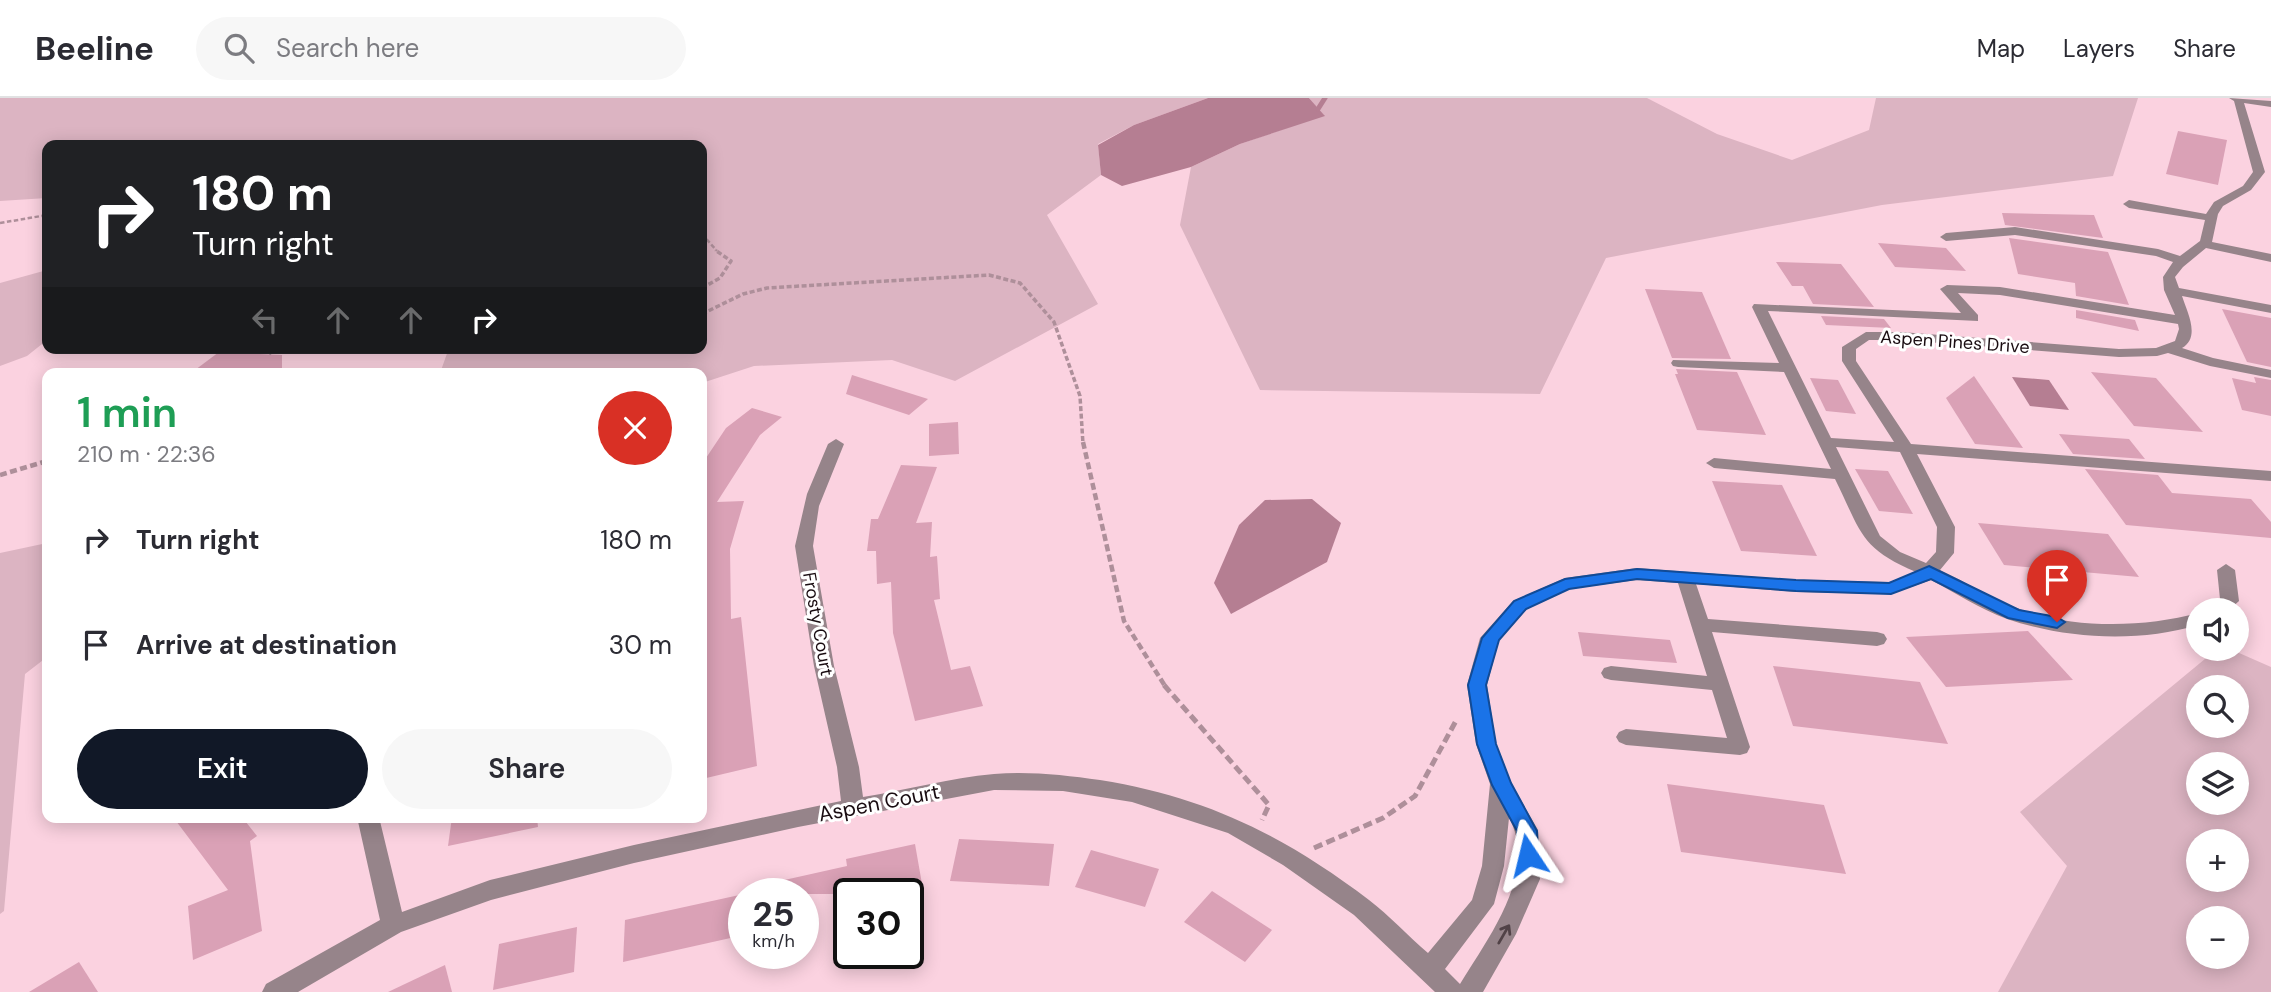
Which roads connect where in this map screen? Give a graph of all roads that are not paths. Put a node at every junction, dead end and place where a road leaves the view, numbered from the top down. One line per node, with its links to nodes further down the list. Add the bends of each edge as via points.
1 (2236, 98): 2 (street); 4 (street, via 2259,172 2248,188 2218,204)
2 (2271, 104)
3 (2129, 204): 4 (street)
4 (2211, 218): 6 (street)
5 (1947, 237): 8 (street, via 2015,231 2158,253)
6 (2204, 244): 7 (street); 8 (street)
7 (2271, 258)
8 (2182, 261): 9 (street, via 2169,277)
9 (2171, 290): 10 (street); 12 (street)
10 (2271, 309)
11 (1973, 318): 12 (street, via 1947,289 2000,291); 13 (street); 16 (street, via 1759,307)
12 (2183, 321): 14 (street, via 2186,329 2181,344)
13 (1995, 344): 14 (street, Aspen Pines Drive, via 2119,353); 20 (street, Aspen Pines Drive, via 1866,336 1849,347 1849,361)
14 (2167, 348): 17 (street)
15 (1678, 363): 16 (street)
16 (1789, 368): 18 (street)
17 (2271, 374)
18 (1826, 442): 20 (street); 22 (street)
19 (836, 444): 35 (street, Frosty Court, via 817,486 804,545)
20 (1906, 448): 23 (street); 25 (street, Aspen Pines Drive, via 1946,527 1945,553)
21 (1714, 463): 22 (street)
22 (1842, 475): 25 (street, via 1885,554)
23 (2271, 475)
24 (2226, 570): 27 (street)
25 (1929, 571): 26 (street, via 1891,589); 28 (street, via 2014,614 2078,626 2137,630)
26 (1685, 578): 29 (street); 34 (street, via 1637,574 1565,584 1520,605 1490,638 1477,685 1486,744)
27 (2230, 598)
28 (2186, 624)
29 (1700, 625): 30 (street); 32 (street)
30 (1877, 639)
31 (1611, 673): 32 (street)
32 (1719, 684): 33 (street, via 1740,747)
33 (1626, 737)
34 (1501, 785): 38 (street, via 1493,866 1482,904); 41 (street, one-way to 34, via 1508,927 1528,879 1527,831)
35 (853, 807): 37 (street, Aspen Court, via 490,890); 38 (street, Aspen Court, via 994,782 1063,783 1132,794 1196,812 1291,858 1362,908)
36 (369, 823): 37 (street)
37 (393, 925): 39 (street, Aspen Court)
38 (1429, 970): 40 (street, Aspen Court)
39 (275, 992)
40 (1452, 992)
41 (1469, 992)

